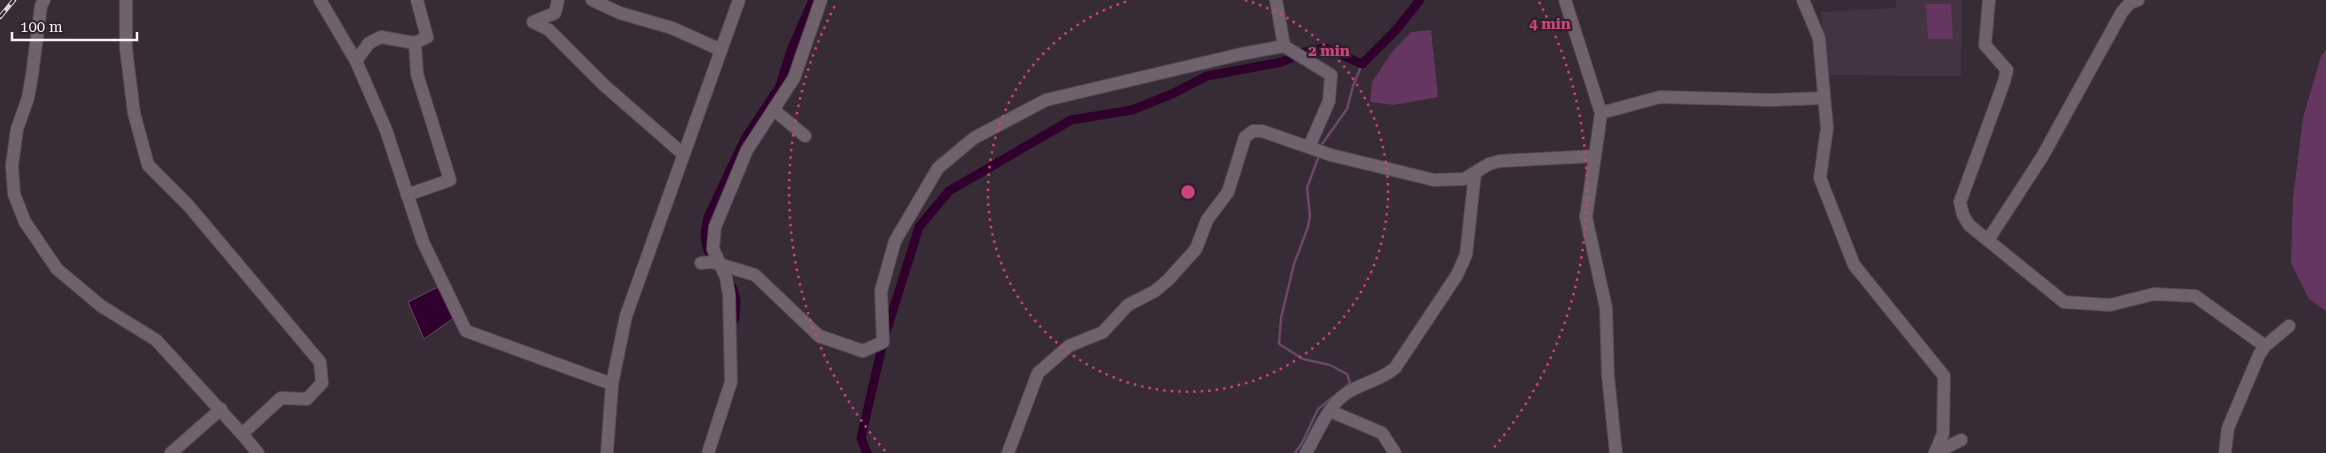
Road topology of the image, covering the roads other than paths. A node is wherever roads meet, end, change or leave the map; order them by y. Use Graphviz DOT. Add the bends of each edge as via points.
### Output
graph roads {
  1 [pos="44,0"];
  2 [pos="126,0"];
  3 [pos="320,0"];
  4 [pos="417,0"];
  5 [pos="558,0"];
  6 [pos="592,0"];
  7 [pos="739,0"];
  8 [pos="821,0"];
  9 [pos="1276,0"];
  10 [pos="1565,0"];
  11 [pos="1803,0"];
  12 [pos="1988,0"];
  13 [pos="2138,0"];
  14 [pos="416,43"];
  15 [pos="1284,46"];
  16 [pos="721,50"];
  17 [pos="356,61"];
  18 [pos="1824,98"];
  19 [pos="774,110"];
  20 [pos="1601,113"];
  21 [pos="805,136"];
  22 [pos="1309,147"];
  23 [pos="683,154"];
  24 [pos="1595,156"];
  25 [pos="1475,173"];
  26 [pos="407,195"];
  27 [pos="1988,240"];
  28 [pos="701,262"];
  29 [pos="720,264"];
  30 [pos="2289,326"];
  31 [pos="2265,346"];
  32 [pos="612,384"];
  33 [pos="221,409"];
  34 [pos="1330,411"];
  35 [pos="242,434"];
  36 [pos="1961,440"];
  37 [pos="171,453"];
  38 [pos="258,453"];
  39 [pos="607,453"];
  40 [pos="708,453"];
  41 [pos="1008,453"];
  42 [pos="1306,453"];
  43 [pos="1395,453"];
  44 [pos="1616,453"];
  45 [pos="1935,453"];
  46 [pos="2225,453"];
  1 -- 33 [label="street" via="28,98 16,129 12,165 14,194 25,222 58,269 101,306 156,340"];
  2 -- 35 [label="street" via="126,49 134,113 148,165 188,205 320,362 322,383 307,398 281,398"];
  3 -- 17 [label="street"];
  4 -- 14 [label="street" via="427,37"];
  5 -- 23 [label="street" via="555,14 533,22 549,30 605,86"];
  6 -- 16 [label="street" via="620,13 672,28"];
  7 -- 16 [label="street"];
  8 -- 19 [label="street" via="794,78"];
  9 -- 15 [label="street"];
  10 -- 20 [label="street"];
  11 -- 18 [label="street" via="1819,38"];
  12 -- 27 [label="street" via="1985,46 2006,70 1960,202 1969,225"];
  13 -- 27 [label="street" via="2122,12 2042,157"];
  14 -- 17 [label="street" via="381,37 369,43"];
  14 -- 26 [label="street" via="417,74 450,180"];
  15 -- 22 [label="street" via="1331,75 1329,101"];
  15 -- 29 [label="street" via="1046,100 974,138 938,168 895,241 881,291 883,342 863,351 819,336 755,275"];
  16 -- 23 [label="street"];
  17 -- 26 [label="street" via="386,130"];
  18 -- 20 [label="street" via="1660,97"];
  18 -- 45 [label="street" via="1827,128 1820,178 1854,265 1944,376 1943,434"];
  19 -- 21 [label="street"];
  19 -- 29 [label="street" via="747,150 720,211 713,249"];
  20 -- 24 [label="street"];
  22 -- 25 [label="street" via="1434,180 1455,181"];
  22 -- 41 [label="street" via="1262,131 1249,132 1228,192 1207,220 1196,249 1156,291 1128,306 1104,332 1069,346 1038,373"];
  23 -- 32 [label="street" via="626,316"];
  24 -- 25 [label="street" via="1500,161"];
  24 -- 44 [label="street" via="1586,217 1606,308 1608,376"];
  25 -- 34 [label="street" via="1466,255 1456,275 1395,368 1344,395"];
  26 -- 32 [label="street" via="422,242 466,331"];
  27 -- 31 [label="street" via="2064,302 2110,305 2154,294 2195,296"];
  28 -- 29 [label="street"];
  29 -- 40 [label="street" via="726,277 728,295 731,382"];
  30 -- 31 [label="street"];
  31 -- 46 [label="street" via="2228,428"];
  32 -- 39 [label="street"];
  33 -- 35 [label="street"];
  33 -- 37 [label="street"];
  34 -- 42 [label="street"];
  34 -- 43 [label="street" via="1382,432"];
  35 -- 38 [label="street"];
  36 -- 45 [label="street"];
}
